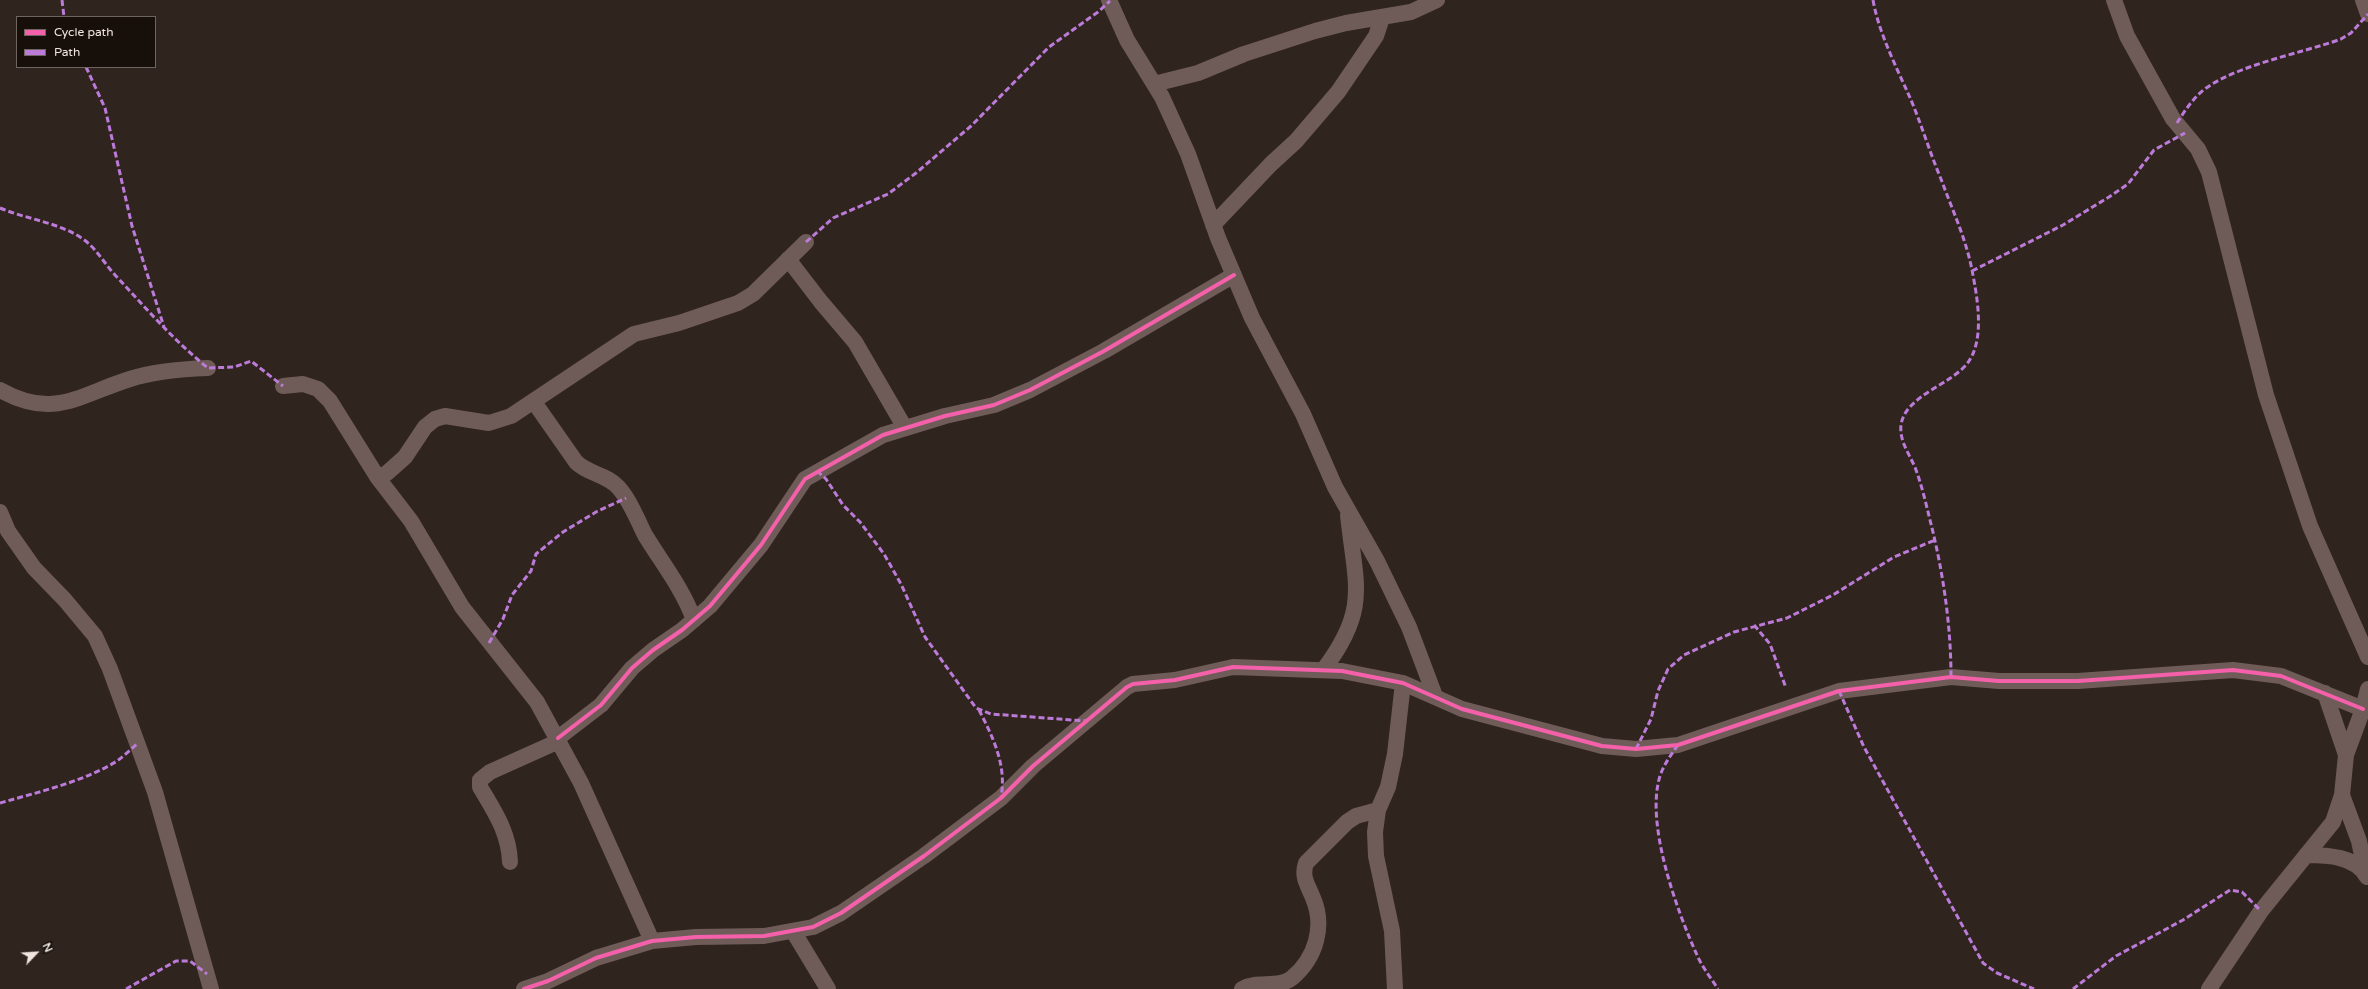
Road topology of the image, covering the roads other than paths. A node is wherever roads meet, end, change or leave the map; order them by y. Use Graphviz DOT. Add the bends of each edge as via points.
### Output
graph roads {
  1 [pos="1109,0"];
  2 [pos="1437,0"];
  3 [pos="2114,0"];
  4 [pos="2363,0"];
  5 [pos="2368,14"];
  6 [pos="1382,18"];
  7 [pos="1154,84"];
  8 [pos="1213,225"];
  9 [pos="806,242"];
  10 [pos="788,259"];
  11 [pos="1234,275"];
  12 [pos="208,368"];
  13 [pos="283,386"];
  14 [pos="0,390"];
  15 [pos="534,402"];
  16 [pos="905,428"];
  17 [pos="378,478"];
  18 [pos="1347,508"];
  19 [pos="0,512"];
  20 [pos="694,620"];
  21 [pos="2368,657"];
  22 [pos="1324,669"];
  23 [pos="1403,683"];
  24 [pos="2368,689"];
  25 [pos="2325,693"];
  26 [pos="1435,696"];
  27 [pos="2363,709"];
  28 [pos="558,740"];
  29 [pos="2346,755"];
  30 [pos="2342,795"];
  31 [pos="1378,810"];
  32 [pos="2306,855"];
  33 [pos="510,862"];
  34 [pos="2367,877"];
  35 [pos="793,931"];
  36 [pos="652,941"];
  37 [pos="211,989"];
  38 [pos="524,989"];
  39 [pos="828,989"];
  40 [pos="1242,989"];
  41 [pos="1395,989"];
  42 [pos="2209,989"];
  1 -- 7 [label="street" via="1127,40"];
  2 -- 6 [label="street" via="1411,12"];
  3 -- 21 [label="street" via="2127,36 2173,119 2198,149 2209,172 2266,395 2310,526"];
  4 -- 5 [label="street"];
  6 -- 7 [label="street" via="1315,31 1244,54 1198,73"];
  6 -- 8 [label="street" via="1376,36 1338,92 1296,141"];
  7 -- 8 [label="street" via="1188,154"];
  8 -- 11 [label="street"];
  9 -- 10 [label="street"];
  10 -- 15 [label="street" via="753,294 738,303 679,323 634,334"];
  10 -- 16 [label="street" via="855,342"];
  11 -- 16 [label="street" via="1104,351 1030,390 994,405"];
  11 -- 18 [label="street" via="1252,318 1303,414"];
  12 -- 14 [label="street" via="165,371 130,379 63,403 29,403"];
  13 -- 17 [label="street" via="302,384 318,390 338,414"];
  15 -- 17 [label="street" via="511,416 489,423 451,416 435,420 425,427 405,457 388,473"];
  15 -- 20 [label="street" via="576,462 618,487 684,595"];
  16 -- 20 [label="street" via="883,435 805,479 744,567 710,606"];
  17 -- 28 [label="street" via="411,522 462,608 537,702"];
  18 -- 22 [label="street" via="1356,574 1356,595 1349,631"];
  18 -- 26 [label="street" via="1409,627"];
  19 -- 37 [label="street" via="8,531 34,568 95,636 110,669 155,792"];
  20 -- 28 [label="street" via="632,668 601,705"];
  22 -- 23 [label="street"];
  22 -- 35 [label="street" via="1233,668 1175,680 1127,686 1033,766 1001,798 924,856 841,913 813,927"];
  23 -- 26 [label="street"];
  23 -- 31 [label="street" via="1395,754 1388,787"];
  24 -- 27 [label="street"];
  25 -- 26 [label="street" via="2281,676 2233,670 2078,681 1999,681 1951,677 1839,691 1678,745 1636,749 1602,746 1462,709"];
  25 -- 27 [label="street"];
  25 -- 29 [label="street"];
  27 -- 29 [label="street"];
  28 -- 33 [label="street" via="490,772 480,780 480,787 502,824"];
  28 -- 36 [label="street"];
  29 -- 30 [label="street"];
  30 -- 32 [label="street" via="2332,822"];
  30 -- 34 [label="street" via="2359,841"];
  31 -- 40 [label="street" via="1356,816 1347,822 1306,863 1303,870 1304,878 1318,911 1319,927 1314,948 1304,962 1291,978 1280,983 1257,984"];
  31 -- 41 [label="street" via="1375,832 1376,856 1389,909"];
  32 -- 34 [label="street" via="2331,855 2350,861"];
  32 -- 42 [label="street" via="2261,911"];
  35 -- 36 [label="street" via="764,936 696,937"];
  35 -- 39 [label="street"];
  36 -- 38 [label="street" via="596,958 548,981"];
}
